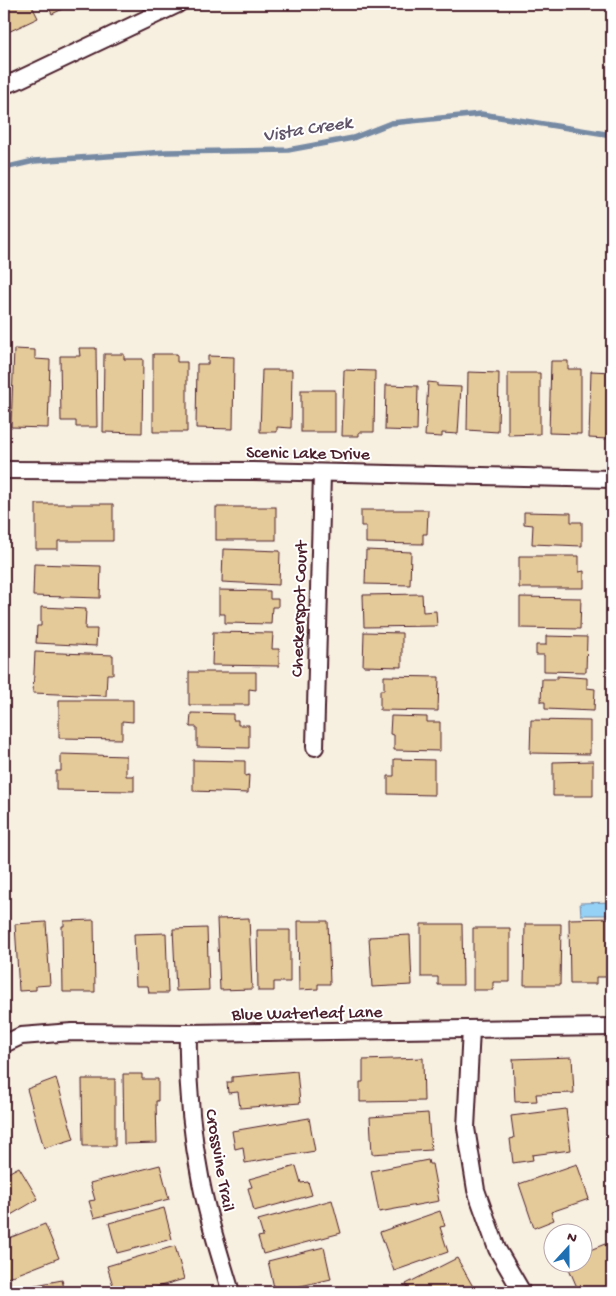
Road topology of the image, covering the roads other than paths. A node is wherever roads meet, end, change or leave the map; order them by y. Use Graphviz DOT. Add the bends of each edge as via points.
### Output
graph roads {
  1 [pos="178,4"];
  2 [pos="4,85"];
  3 [pos="4,470"];
  4 [pos="322,473"];
  5 [pos="612,479"];
  6 [pos="315,747"];
  7 [pos="612,1027"];
  8 [pos="471,1029"];
  9 [pos="188,1033"];
  10 [pos="4,1044"];
  11 [pos="231,1292"];
  12 [pos="522,1292"];
  1 -- 2 [label="street"];
  3 -- 4 [label="street, Scenic Lake Drive"];
  4 -- 5 [label="street, Scenic Lake Drive"];
  4 -- 6 [label="street, Checkerspot Court"];
  7 -- 8 [label="street, Blue Waterleaf Lane"];
  8 -- 9 [label="street, Blue Waterleaf Lane"];
  8 -- 12 [label="street" via="466,1128 476,1190 497,1249"];
  9 -- 10 [label="street, Blue Waterleaf Lane" via="72,1032 21,1036"];
  9 -- 11 [label="street, Crossvine Trail" via="192,1131 201,1183"];
}
